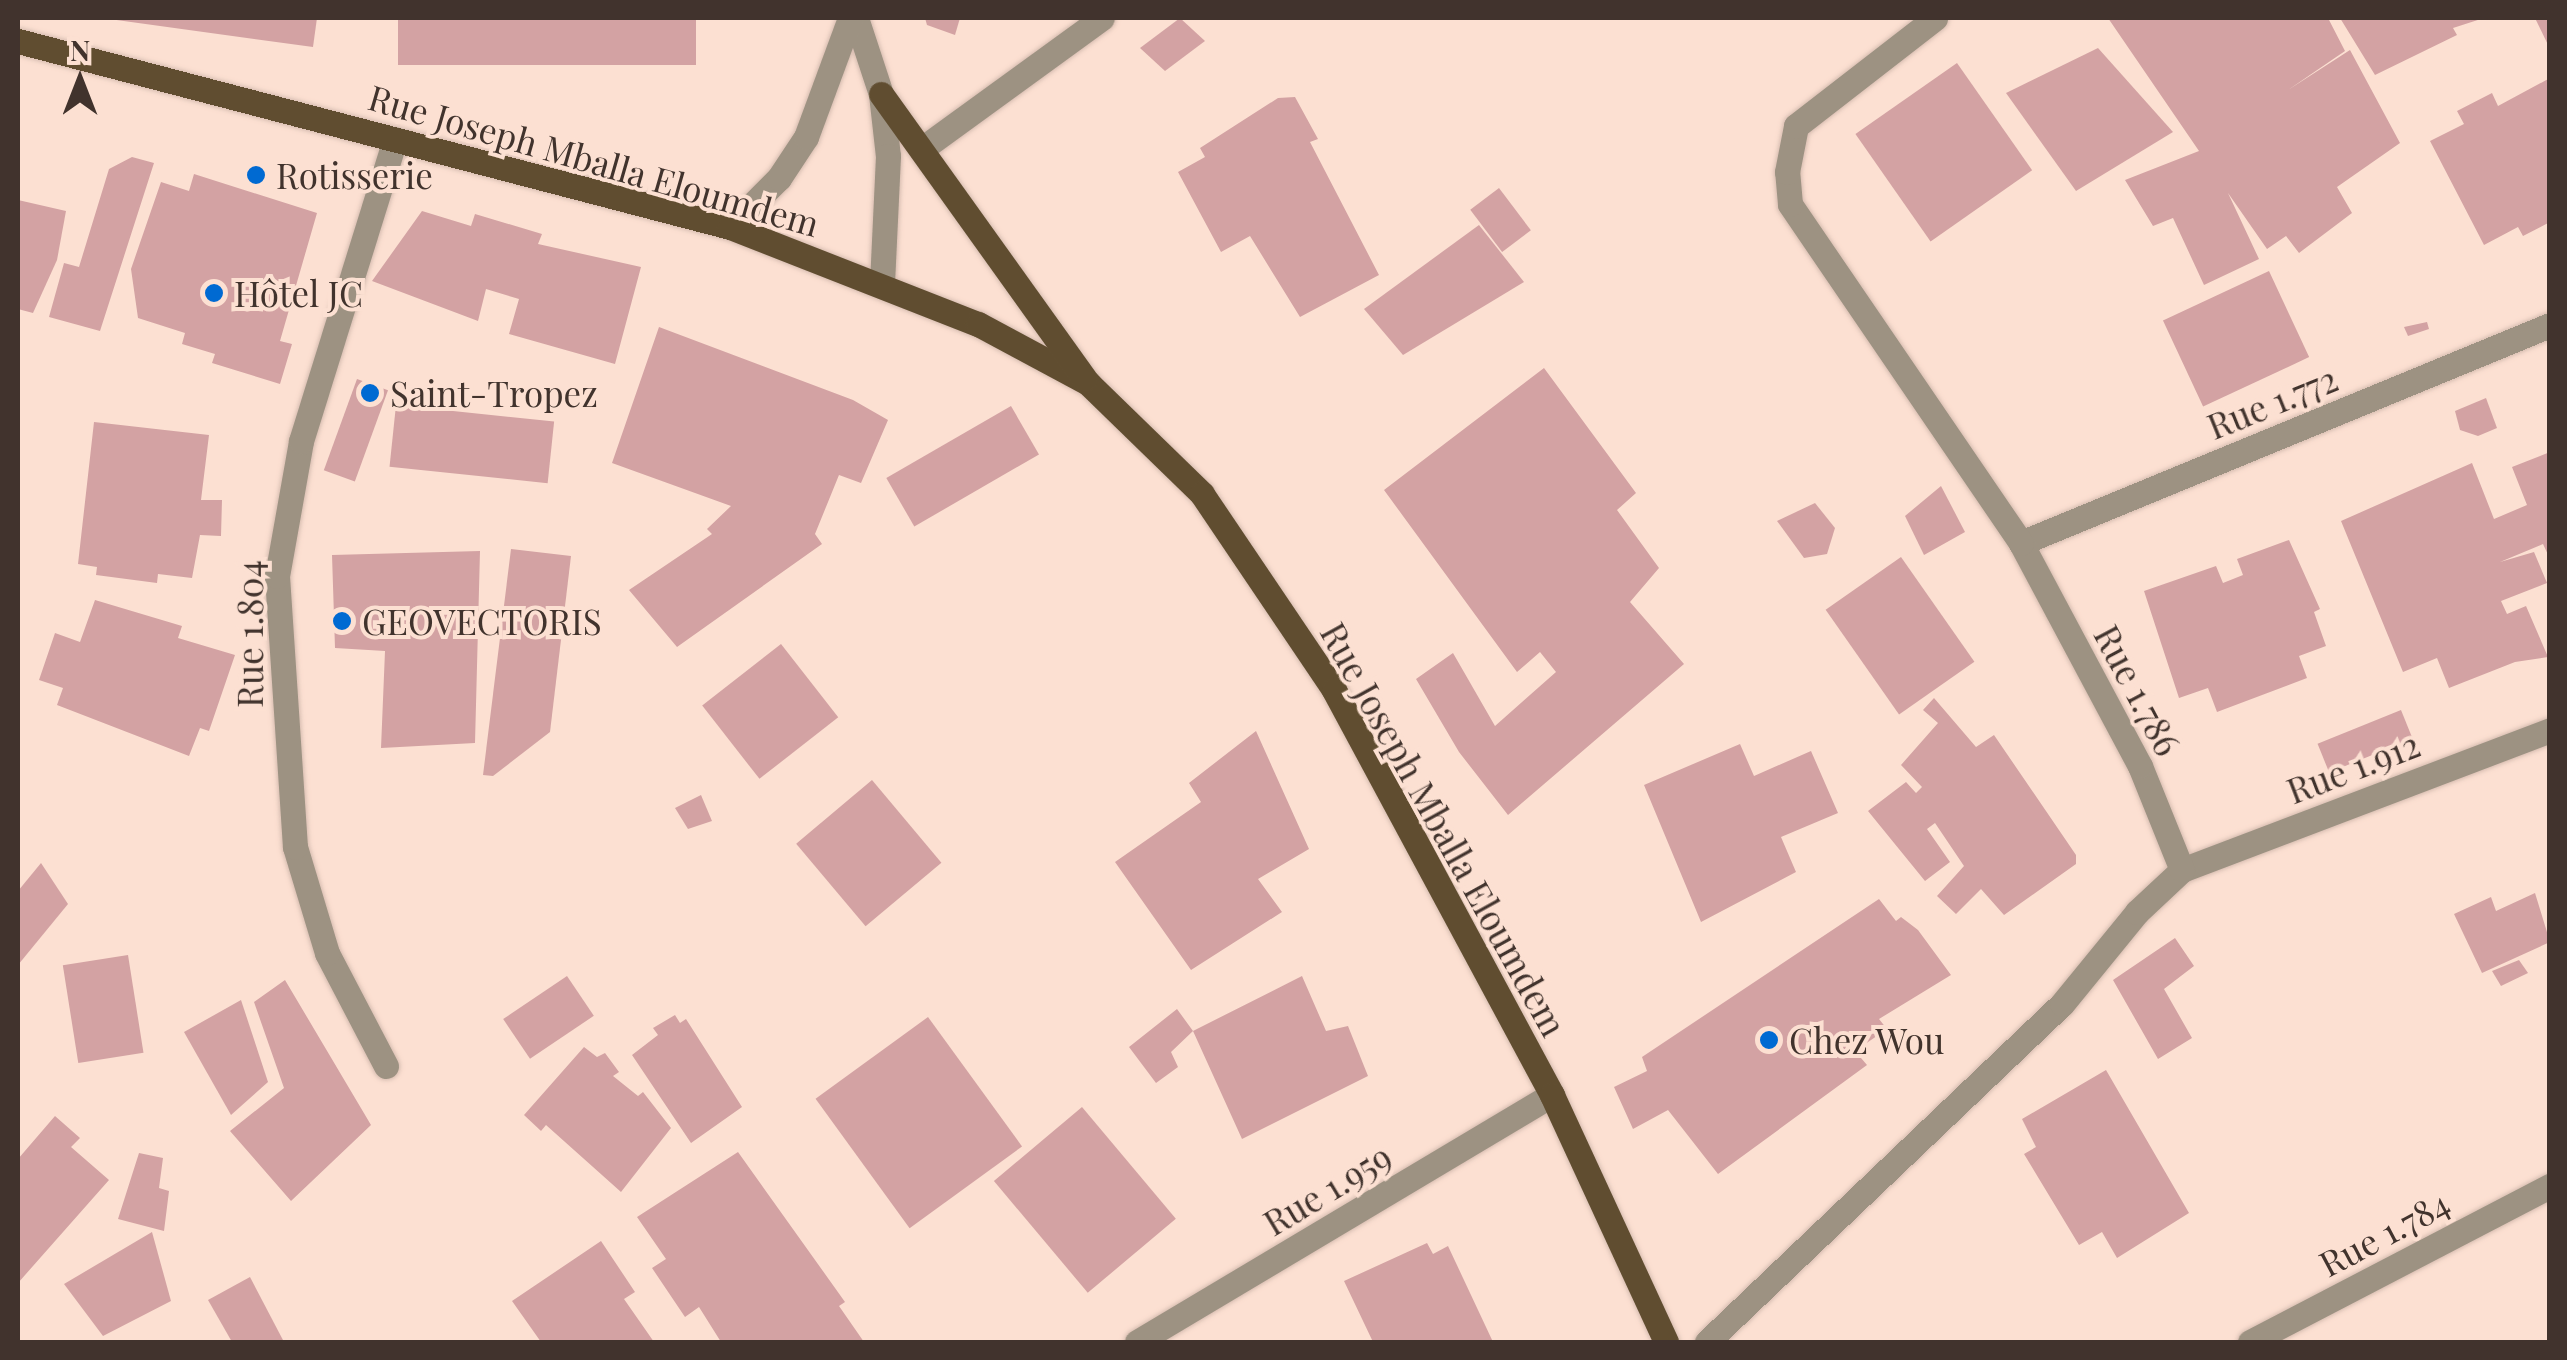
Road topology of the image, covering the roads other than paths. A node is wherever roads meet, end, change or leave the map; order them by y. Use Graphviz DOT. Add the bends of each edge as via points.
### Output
graph roads {
  1 [pos="853,18"];
  2 [pos="1102,18"];
  3 [pos="1935,18"];
  4 [pos="18,41"];
  5 [pos="880,94"];
  6 [pos="395,139"];
  7 [pos="924,148"];
  8 [pos="730,227"];
  9 [pos="882,282"];
  10 [pos="2550,325"];
  11 [pos="1088,383"];
  12 [pos="2021,544"];
  13 [pos="2550,730"];
  14 [pos="2182,870"];
  15 [pos="386,1066"];
  16 [pos="1552,1095"];
  17 [pos="2550,1186"];
  18 [pos="1137,1342"];
  19 [pos="1666,1342"];
  20 [pos="1707,1342"];
  21 [pos="2250,1342"];
  1 -- 5 [label="street"];
  1 -- 8 [label="street" via="806,137 779,178"];
  2 -- 7 [label="street"];
  3 -- 12 [label="street, Rue 1.786" via="1796,126 1786,172 1790,204"];
  4 -- 6 [label="main road, Rue Joseph Mballa Eloumdem"];
  5 -- 7 [label="main road"];
  5 -- 9 [label="street" via="890,212"];
  6 -- 8 [label="main road, Rue Joseph Mballa Eloumdem"];
  6 -- 15 [label="street, Rue 1.804" via="301,441 278,576 295,847 328,953"];
  7 -- 11 [label="main road"];
  8 -- 9 [label="main road, Rue Joseph Mballa Eloumdem"];
  9 -- 11 [label="main road, Rue Joseph Mballa Eloumdem"];
  10 -- 12 [label="street, Rue 1.772"];
  11 -- 16 [label="main road, Rue Joseph Mballa Eloumdem" via="1202,494 1334,690"];
  12 -- 14 [label="street, Rue 1.786" via="2140,766"];
  13 -- 14 [label="street, Rue 1.912"];
  14 -- 20 [label="street" via="2137,912 2062,1004"];
  16 -- 18 [label="street, Rue 1.959"];
  16 -- 19 [label="main road, Rue Joseph Mballa Eloumdem"];
  17 -- 21 [label="street, Rue 1.784"];
}
